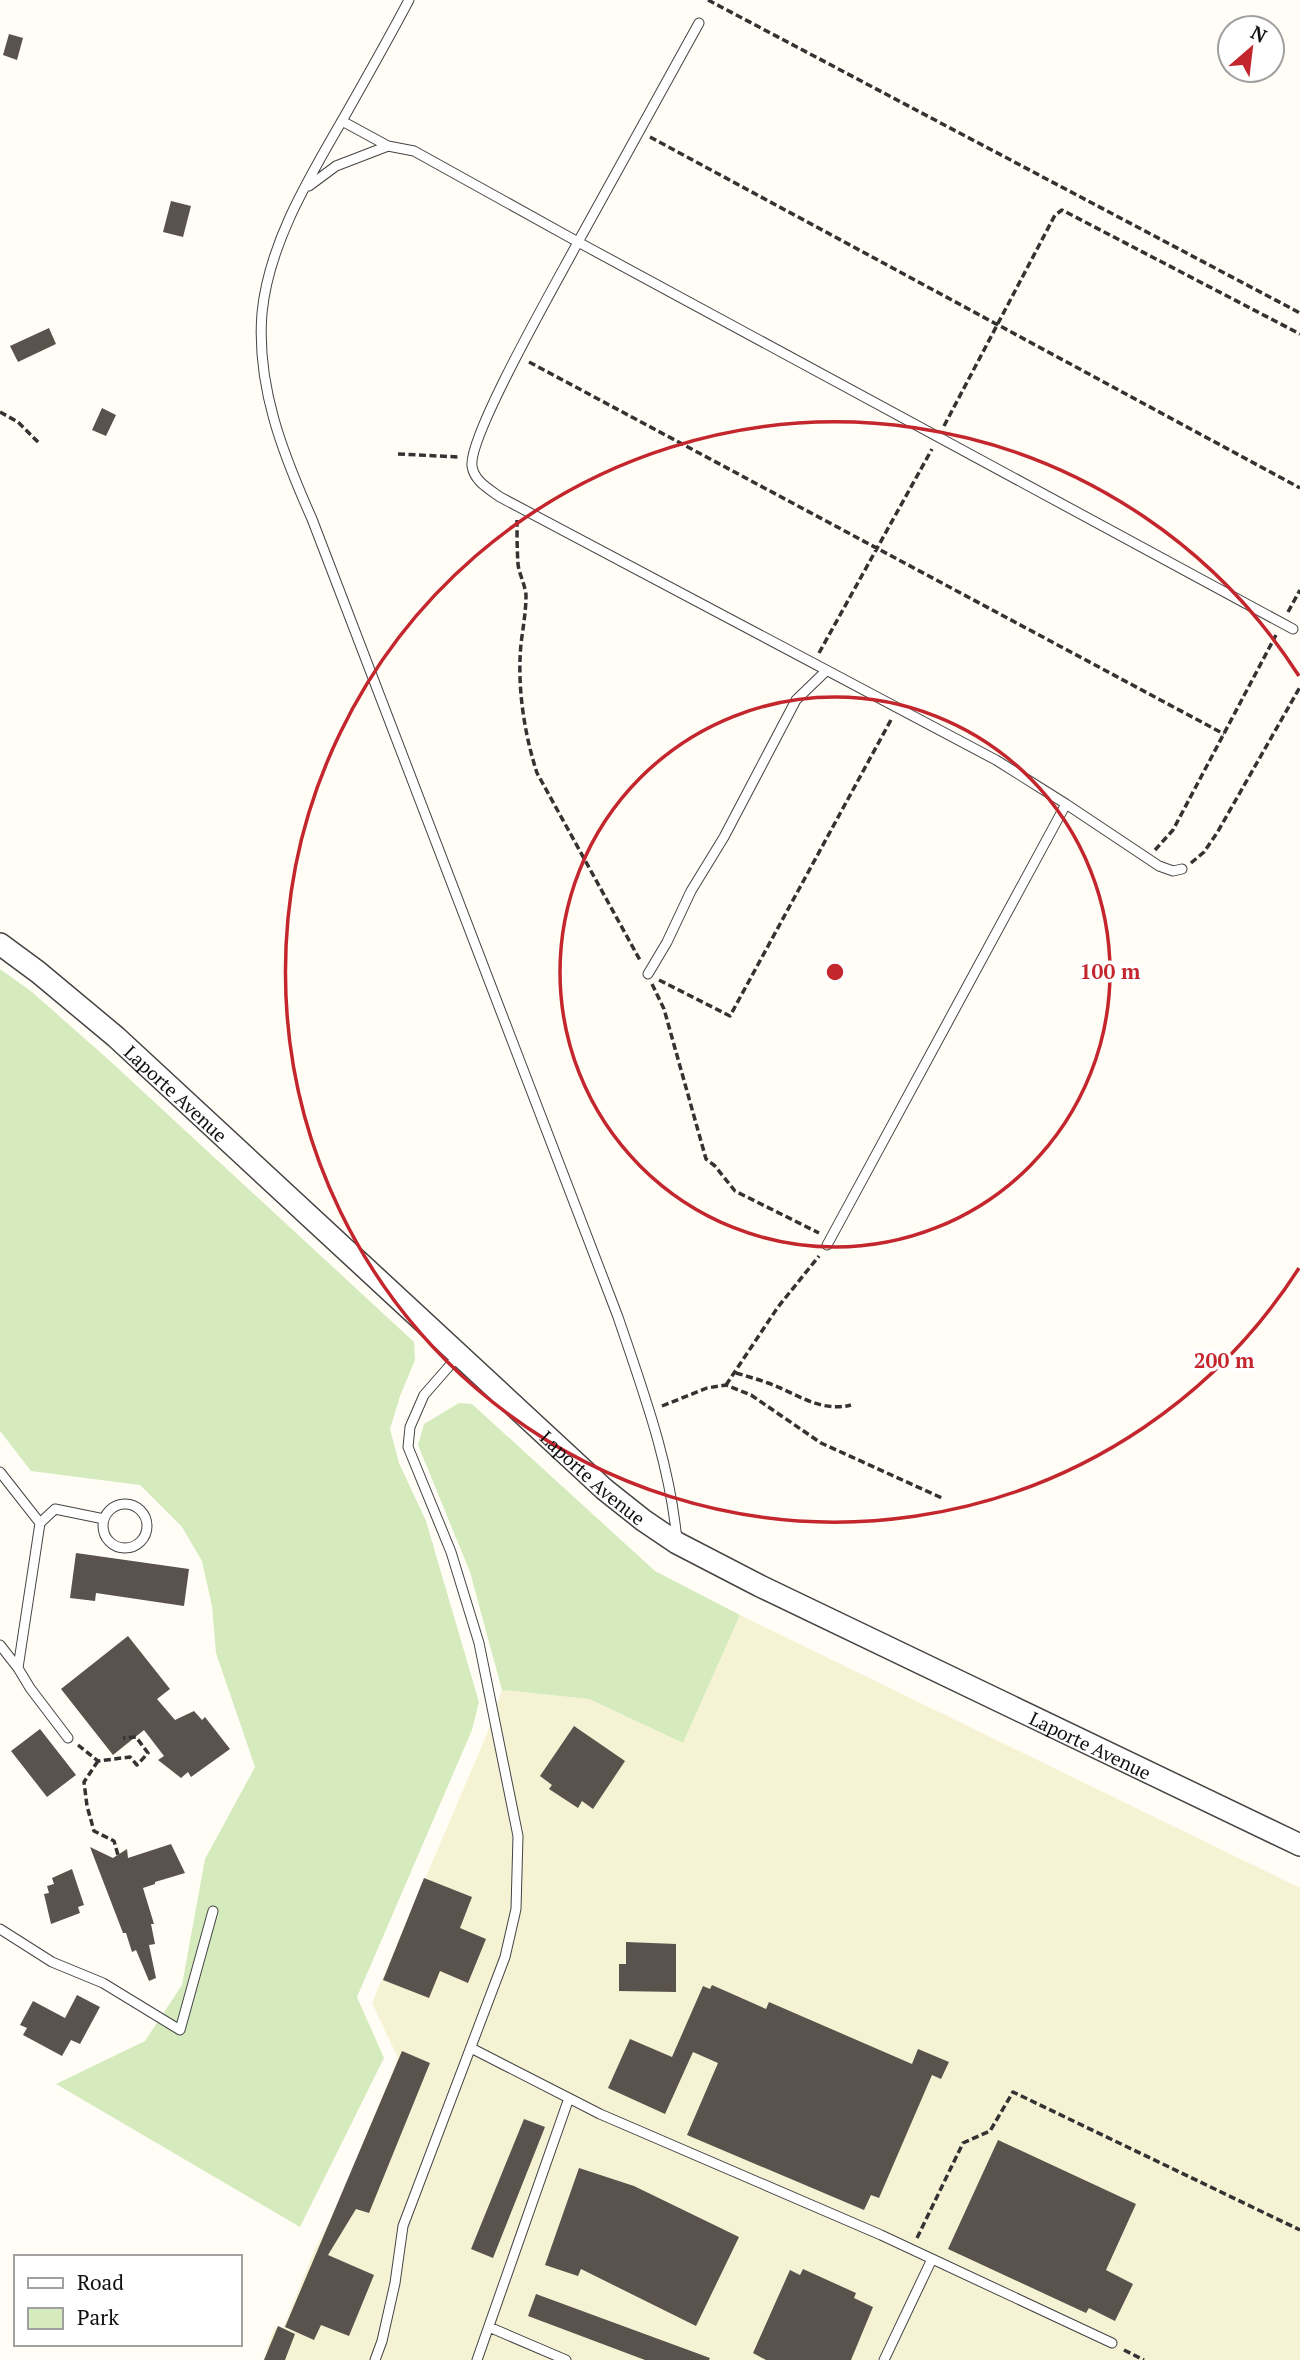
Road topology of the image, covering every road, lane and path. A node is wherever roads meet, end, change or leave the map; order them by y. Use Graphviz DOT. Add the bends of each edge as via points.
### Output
graph roads {
  1 [pos="410,0"];
  2 [pos="708,0"];
  3 [pos="699,23"];
  4 [pos="342,121"];
  5 [pos="639,131"];
  6 [pos="388,146"];
  7 [pos="305,190"];
  8 [pos="578,242"];
  9 [pos="1300,313"];
  10 [pos="997,325"];
  11 [pos="1300,334"];
  12 [pos="518,356"];
  13 [pos="0,412"];
  14 [pos="938,437"];
  15 [pos="40,444"];
  16 [pos="398,454"];
  17 [pos="472,458"];
  18 [pos="1300,488"];
  19 [pos="516,505"];
  20 [pos="879,548"];
  21 [pos="1300,590"];
  22 [pos="1282,623"];
  23 [pos="1293,629"];
  24 [pos="812,663"];
  25 [pos="826,671"];
  26 [pos="1300,687"];
  27 [pos="897,708"];
  28 [pos="1224,734"];
  29 [pos="1066,804"];
  30 [pos="1147,858"];
  31 [pos="1182,869"];
  32 [pos="0,944"];
  33 [pos="648,975"];
  34 [pos="829,1242"];
  35 [pos="459,1355"];
  36 [pos="736,1373"];
  37 [pos="726,1385"];
  38 [pos="850,1405"];
  39 [pos="650,1411"];
  40 [pos="0,1472"];
  41 [pos="942,1498"];
  42 [pos="104,1519"];
  43 [pos="40,1523"];
  44 [pos="677,1543"];
  45 [pos="0,1645"];
  46 [pos="18,1668"];
  47 [pos="68,1738"];
  48 [pos="123,1738"];
  49 [pos="98,1761"];
  50 [pos="1300,1845"];
  51 [pos="118,1855"];
  52 [pos="213,1911"];
  53 [pos="0,1929"];
  54 [pos="471,2048"];
  55 [pos="569,2098"];
  56 [pos="1300,2230"];
  57 [pos="912,2249"];
  58 [pos="932,2259"];
  59 [pos="489,2327"];
  60 [pos="1112,2343"];
  61 [pos="375,2360"];
  62 [pos="477,2360"];
  63 [pos="566,2360"];
  64 [pos="884,2360"];
  65 [pos="1143,2360"];
  1 -- 4 [label="lane"];
  2 -- 9 [label="path"];
  3 -- 5 [label="lane"];
  4 -- 6 [label="lane"];
  4 -- 7 [label="lane"];
  5 -- 8 [label="lane"];
  5 -- 10 [label="path"];
  6 -- 7 [label="lane" via="336,166"];
  6 -- 8 [label="lane" via="414,151"];
  7 -- 39 [label="lane" via="275,257 262,313 271,411"];
  8 -- 12 [label="lane"];
  8 -- 14 [label="lane"];
  10 -- 11 [label="path" via="1055,215 1062,210"];
  10 -- 14 [label="path"];
  10 -- 18 [label="path"];
  12 -- 17 [label="lane"];
  12 -- 20 [label="path"];
  13 -- 15 [label="path"];
  14 -- 20 [label="path"];
  14 -- 22 [label="lane"];
  16 -- 17 [label="path"];
  17 -- 19 [label="lane" via="472,468 484,486"];
  19 -- 24 [label="lane"];
  19 -- 33 [label="path" via="518,567 526,595 521,677 528,745 537,773"];
  20 -- 24 [label="path"];
  20 -- 28 [label="path"];
  21 -- 22 [label="path"];
  22 -- 23 [label="lane"];
  22 -- 28 [label="path"];
  24 -- 25 [label="lane"];
  25 -- 27 [label="lane"];
  25 -- 33 [label="lane" via="796,700"];
  26 -- 31 [label="path" via="1217,834 1204,852"];
  27 -- 29 [label="lane" via="996,760"];
  27 -- 33 [label="path" via="730,1016"];
  28 -- 30 [label="path" via="1173,830"];
  29 -- 30 [label="lane"];
  29 -- 34 [label="lane"];
  30 -- 31 [label="lane" via="1173,871"];
  32 -- 35 [label="street, Laporte Avenue" via="116,1037"];
  33 -- 34 [label="path" via="664,1009 706,1159 735,1191"];
  34 -- 36 [label="path" via="785,1297"];
  35 -- 44 [label="street, Laporte Avenue" via="604,1489"];
  35 -- 54 [label="lane" via="424,1395 410,1427 408,1447 451,1552 479,1643 518,1836 516,1909 505,1958"];
  36 -- 37 [label="path"];
  36 -- 38 [label="path" via="817,1405"];
  37 -- 39 [label="path"];
  37 -- 41 [label="path" via="751,1395 821,1443"];
  39 -- 44 [label="lane" via="670,1489"];
  40 -- 43 [label="lane"];
  42 -- 42 [label="lane" via="104,1534 120,1548 134,1546 144,1536 144,1516 133,1506 119,1505"];
  42 -- 43 [label="lane" via="55,1509"];
  43 -- 46 [label="lane"];
  44 -- 50 [label="street, Laporte Avenue"];
  45 -- 46 [label="lane"];
  46 -- 47 [label="lane"];
  47 -- 49 [label="path"];
  48 -- 49 [label="path" via="136,1737 145,1747 148,1753 137,1765 130,1757"];
  49 -- 51 [label="path" via="84,1782 87,1806 94,1831 114,1841"];
  52 -- 53 [label="lane" via="180,2029 103,1983 52,1962"];
  54 -- 55 [label="lane"];
  54 -- 61 [label="lane" via="403,2226 395,2283"];
  55 -- 57 [label="lane"];
  55 -- 59 [label="lane"];
  56 -- 57 [label="path" via="1013,2092 990,2131 963,2143"];
  57 -- 58 [label="lane"];
  58 -- 60 [label="lane"];
  58 -- 64 [label="lane"];
  59 -- 62 [label="lane"];
  59 -- 63 [label="lane"];
  60 -- 65 [label="path"];
}
